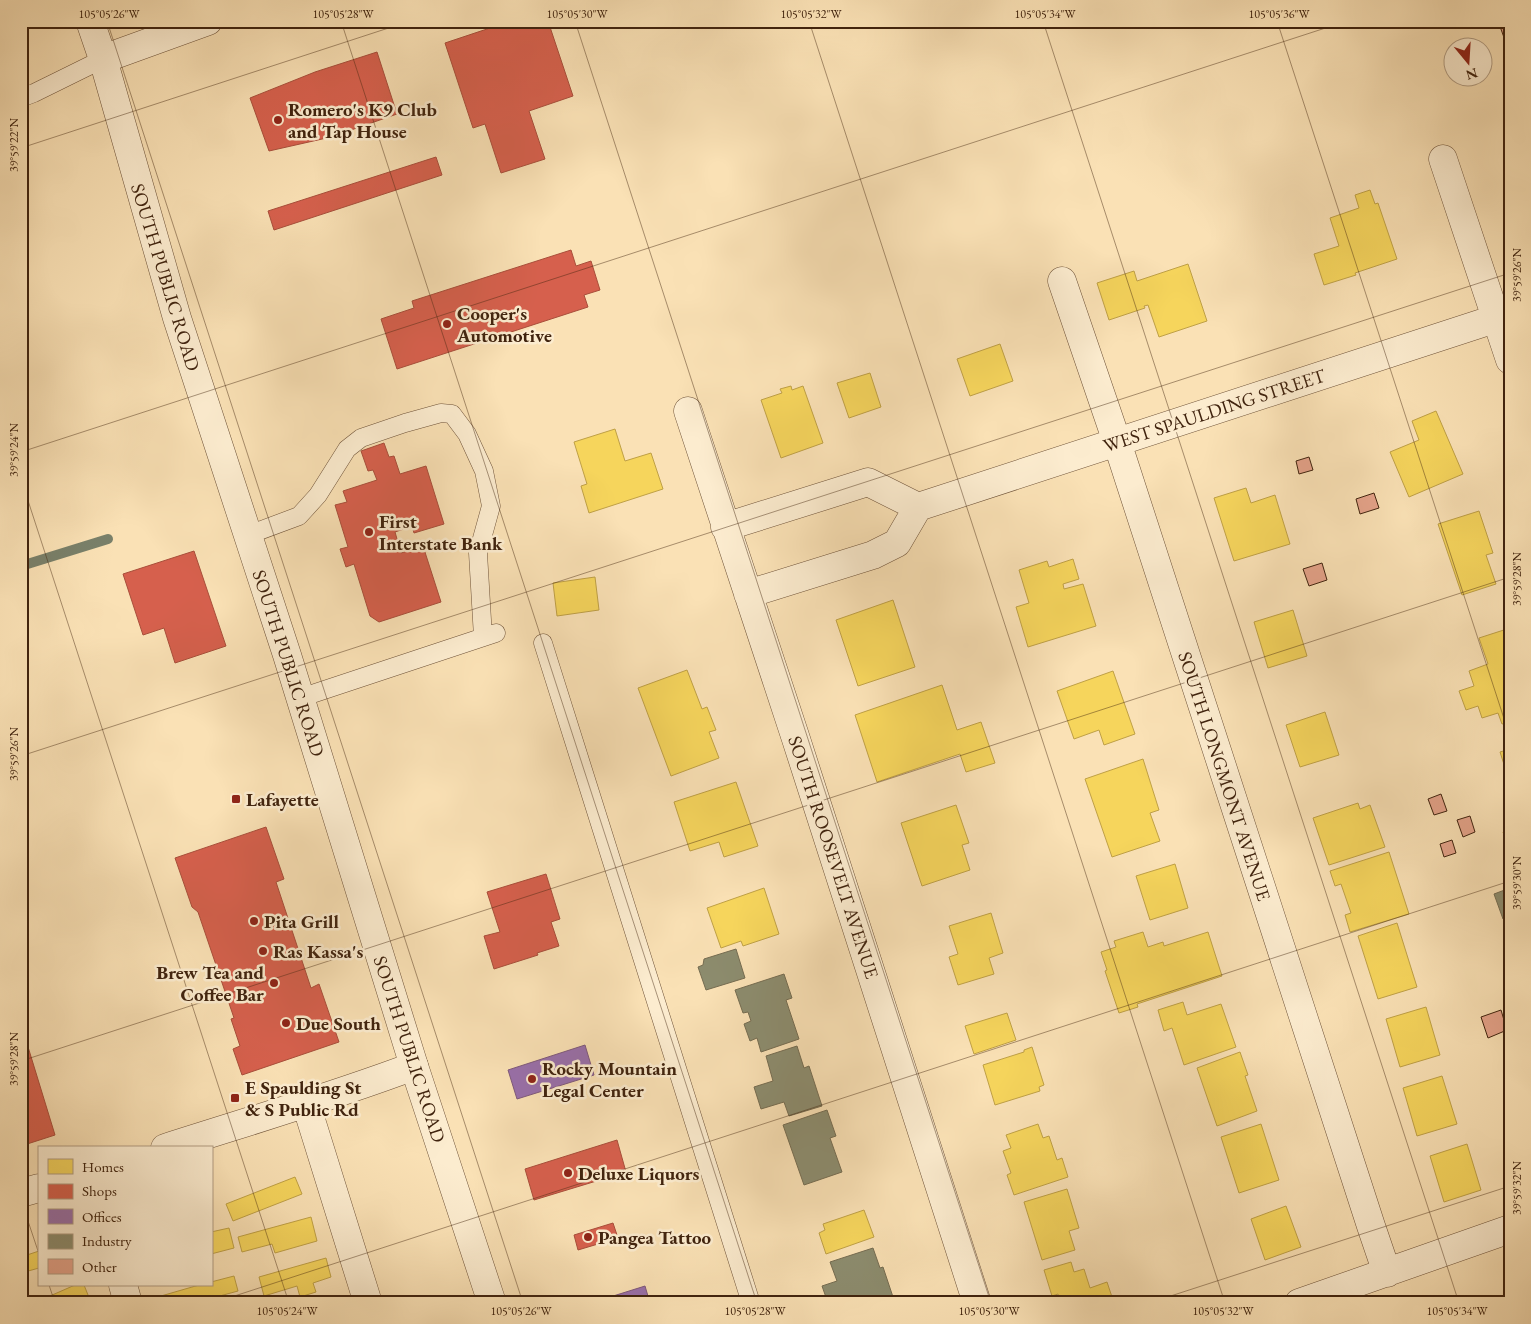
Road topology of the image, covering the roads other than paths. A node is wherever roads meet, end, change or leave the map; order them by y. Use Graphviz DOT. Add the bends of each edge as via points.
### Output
graph roads {
  1 [pos="90,21"];
  2 [pos="208,21"];
  3 [pos="103,59"];
  4 [pos="21,98"];
  5 [pos="1443,159"];
  6 [pos="1062,281"];
  7 [pos="1503,316"];
  8 [pos="1510,360"];
  9 [pos="688,411"];
  10 [pos="1117,442"];
  11 [pos="918,507"];
  12 [pos="725,527"];
  13 [pos="248,535"];
  14 [pos="748,594"];
  15 [pos="543,643"];
  16 [pos="300,698"];
  17 [pos="414,1066"];
  18 [pos="306,1104"];
  19 [pos="171,1146"];
  20 [pos="38,1188"];
  21 [pos="21,1193"];
  22 [pos="1510,1228"];
  23 [pos="1387,1273"];
  24 [pos="123,1286"];
  25 [pos="128,1303"];
  26 [pos="368,1303"];
  27 [pos="492,1303"];
  28 [pos="751,1303"];
  29 [pos="977,1303"];
  30 [pos="1299,1303"];
  1 -- 3 [label="street, SOUTH PUBLIC ROAD"];
  2 -- 3 [label="street"];
  3 -- 4 [label="lane"];
  3 -- 13 [label="street, SOUTH PUBLIC ROAD" via="177,318"];
  5 -- 7 [label="street"];
  6 -- 10 [label="street, SOUTH LONGMONT AVENUE"];
  7 -- 8 [label="street"];
  7 -- 10 [label="street, WEST SPAULDING STREET"];
  9 -- 12 [label="street, SOUTH ROOSEVELT AVENUE"];
  10 -- 11 [label="street, WEST SPAULDING STREET"];
  10 -- 23 [label="street, SOUTH LONGMONT AVENUE"];
  11 -- 12 [label="street" via="868,482"];
  11 -- 14 [label="street" via="897,543 873,555"];
  12 -- 14 [label="street, SOUTH ROOSEVELT AVENUE"];
  13 -- 16 [label="street, SOUTH PUBLIC ROAD"];
  13 -- 16 [label="lane" via="299,516 318,495 346,449 361,438 441,412 452,414 467,434 484,471 492,506 478,553 490,635"];
  14 -- 29 [label="street, SOUTH ROOSEVELT AVENUE"];
  15 -- 28 [label="lane"];
  16 -- 17 [label="street, SOUTH PUBLIC ROAD"];
  17 -- 18 [label="street"];
  17 -- 27 [label="street, SOUTH PUBLIC ROAD"];
  18 -- 19 [label="street"];
  18 -- 26 [label="street"];
  20 -- 21 [label="street"];
  22 -- 23 [label="street"];
  23 -- 30 [label="street"];
  24 -- 25 [label="street"];
}
